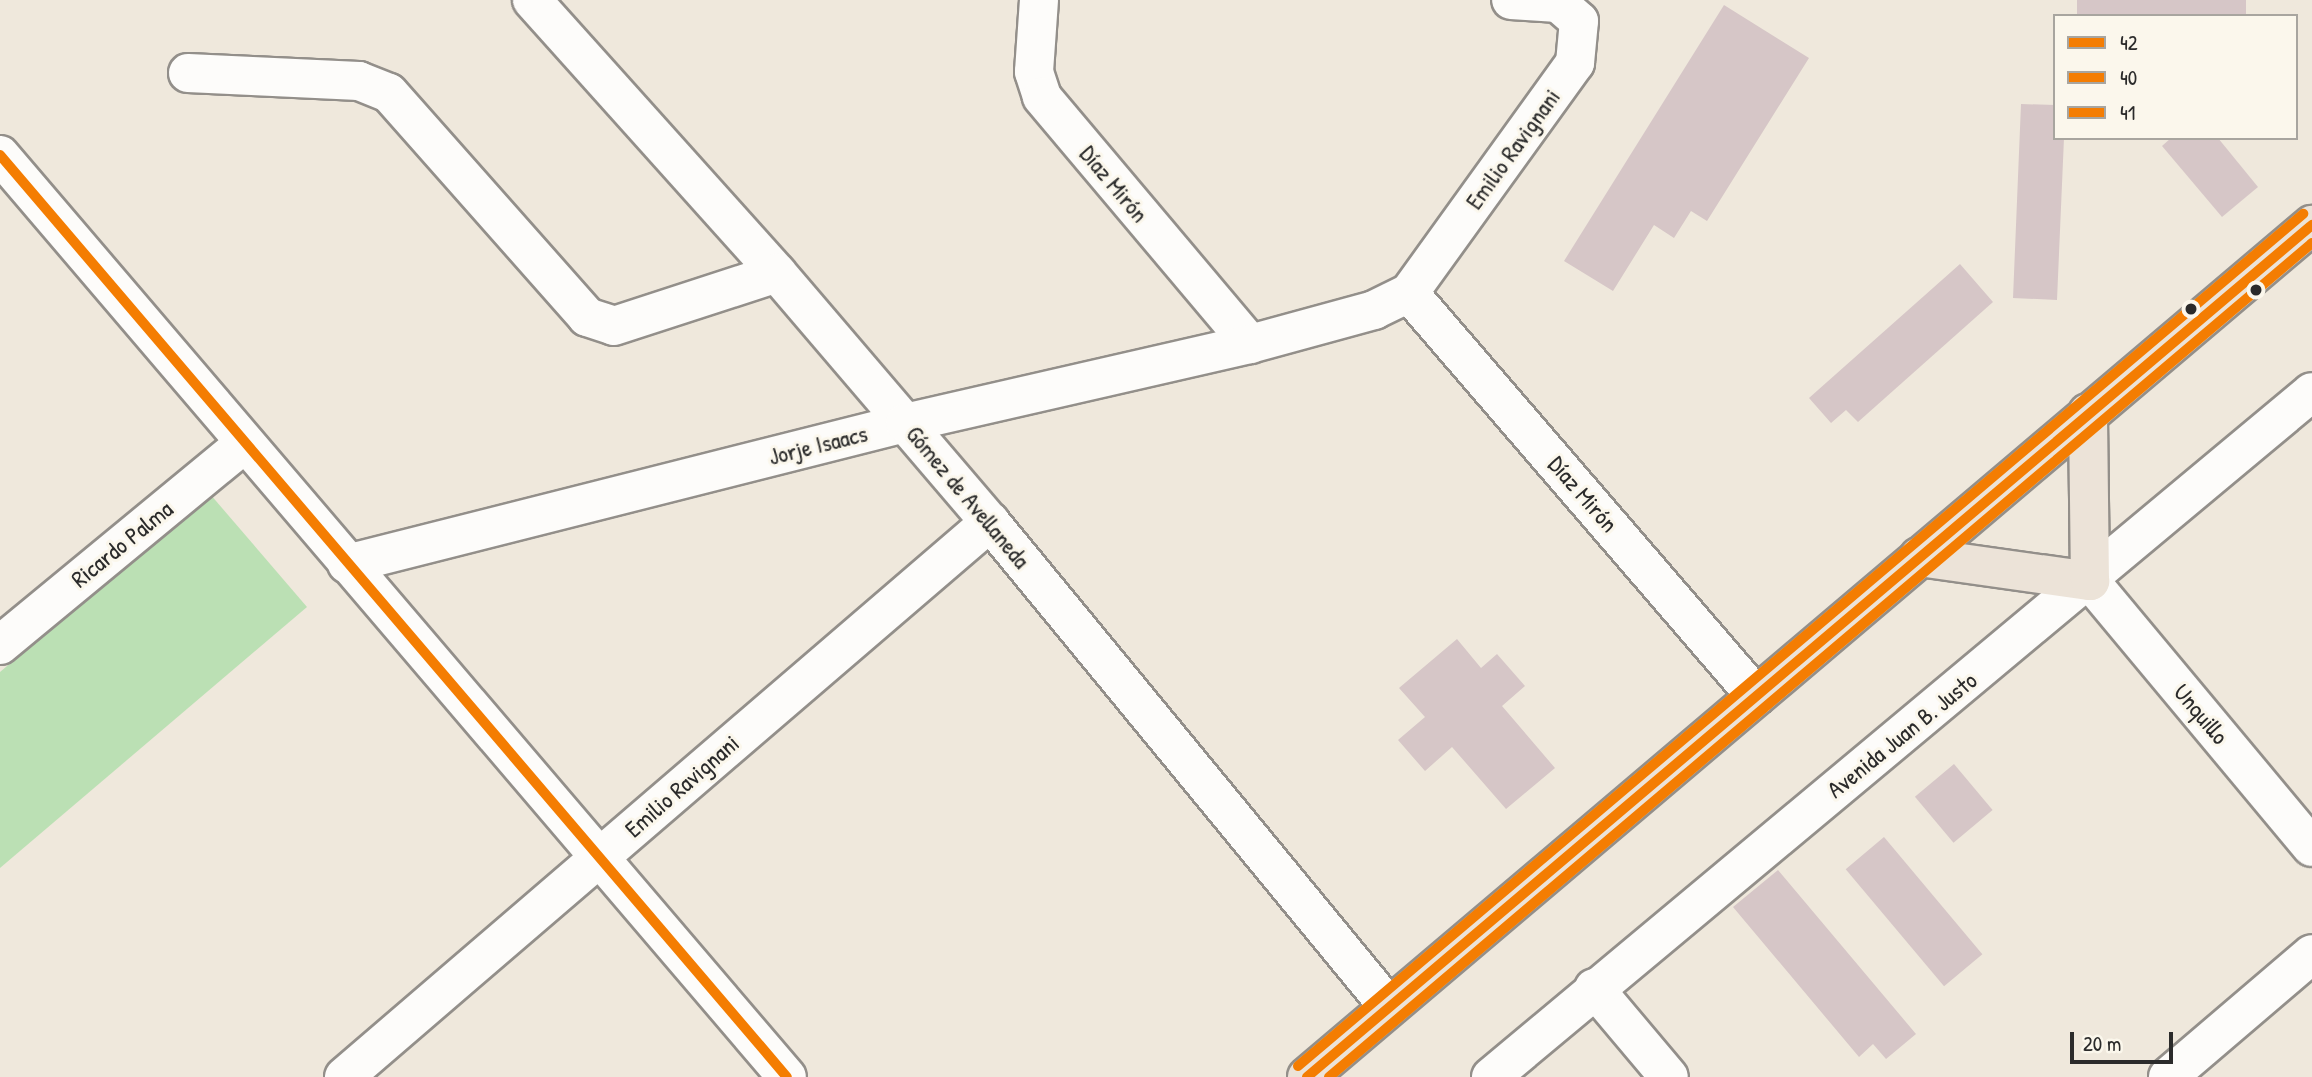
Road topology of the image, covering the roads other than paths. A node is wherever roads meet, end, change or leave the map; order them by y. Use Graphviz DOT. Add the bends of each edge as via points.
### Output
graph roads {
  1 [pos="532,0"];
  2 [pos="1039,0"];
  3 [pos="1511,0"];
  4 [pos="188,73"];
  5 [pos="0,155"];
  6 [pos="2312,225"];
  7 [pos="777,273"];
  8 [pos="1409,293"];
  9 [pos="1251,344"];
  10 [pos="2312,392"];
  11 [pos="2088,413"];
  12 [pos="905,423"];
  13 [pos="244,444"];
  14 [pos="990,522"];
  15 [pos="1919,556"];
  16 [pos="347,564"];
  17 [pos="2090,581"];
  18 [pos="0,645"];
  19 [pos="1756,696"];
  20 [pos="2312,847"];
  21 [pos="601,855"];
  22 [pos="2312,954"];
  23 [pos="1594,988"];
  24 [pos="1389,1007"];
  25 [pos="344,1077"];
  26 [pos="787,1077"];
  27 [pos="1307,1077"];
  28 [pos="1491,1077"];
  29 [pos="1669,1077"];
  30 [pos="2168,1077"];
  1 -- 7 [label="street, Gómez de Avellaneda"];
  2 -- 9 [label="street, Díaz Mirón" via="1034,72 1042,97"];
  3 -- 8 [label="street, Emilio Ravignani" via="1558,3 1579,21 1575,63"];
  4 -- 7 [label="street" via="359,81 389,93 587,317 614,326"];
  5 -- 13 [label="street"];
  6 -- 11 [label="main road"];
  7 -- 12 [label="street, Gómez de Avellaneda"];
  8 -- 9 [label="street, Jorje Isaacs" via="1374,310"];
  8 -- 19 [label="street, Díaz Mirón"];
  9 -- 12 [label="street, Jorje Isaacs"];
  10 -- 17 [label="street, Avenida Juan B. Justo"];
  11 -- 15 [label="main road"];
  11 -- 17 [label="main road"];
  12 -- 14 [label="street, Gómez de Avellaneda"];
  12 -- 16 [label="street, Jorje Isaacs"];
  13 -- 16 [label="street"];
  13 -- 18 [label="street, Ricardo Palma"];
  14 -- 21 [label="street, Emilio Ravignani"];
  14 -- 24 [label="street, Gómez de Avellaneda"];
  15 -- 17 [label="main road"];
  15 -- 19 [label="main road"];
  16 -- 21 [label="street"];
  17 -- 20 [label="street, Unquillo"];
  17 -- 23 [label="street, Avenida Juan B. Justo"];
  19 -- 24 [label="main road"];
  21 -- 25 [label="street, Emilio Ravignani"];
  21 -- 26 [label="street"];
  22 -- 30 [label="street"];
  23 -- 28 [label="street, Avenida Juan B. Justo"];
  23 -- 29 [label="street"];
  24 -- 27 [label="main road"];
}
